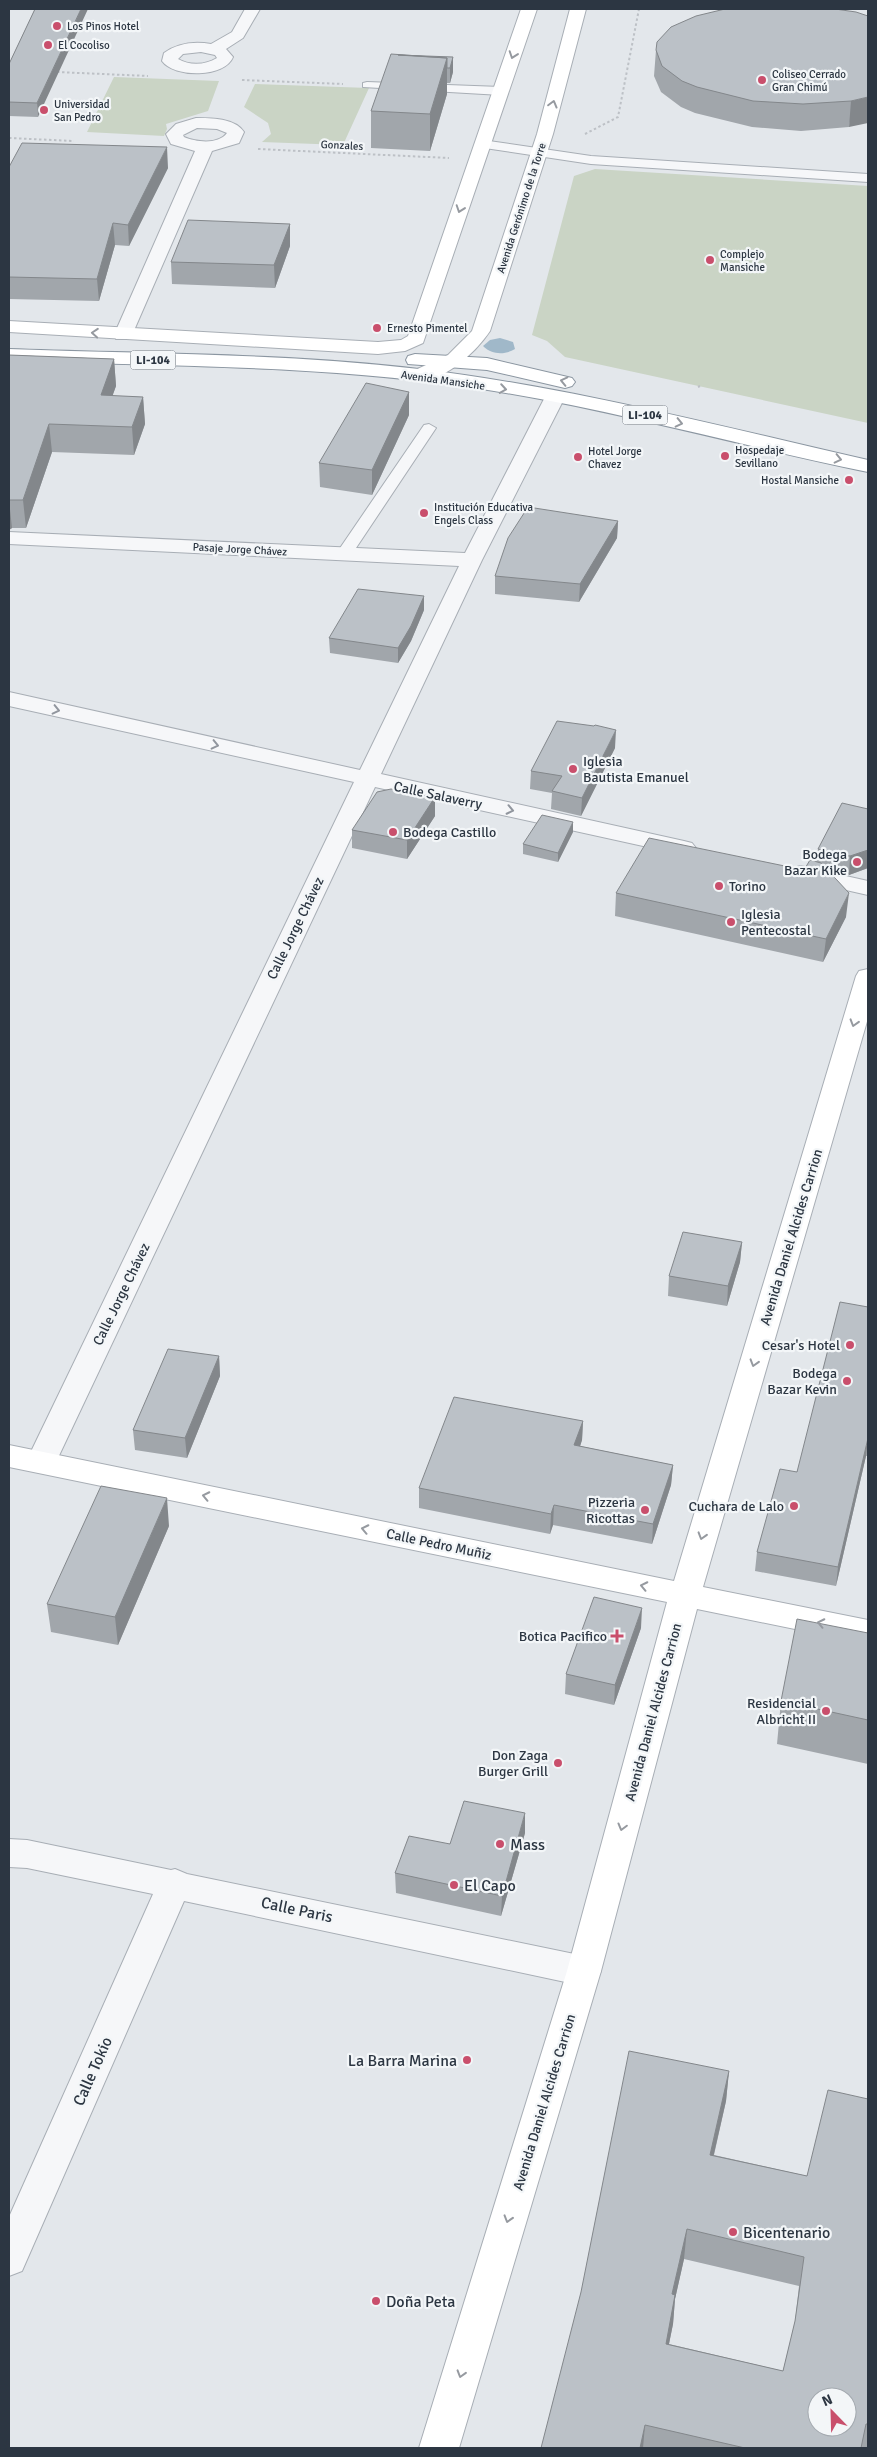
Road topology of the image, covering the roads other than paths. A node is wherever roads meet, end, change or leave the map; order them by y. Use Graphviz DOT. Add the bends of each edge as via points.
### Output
graph roads {
  1 [pos="252,9"];
  2 [pos="529,9"];
  3 [pos="578,9"];
  4 [pos="215,49"];
  5 [pos="367,85"];
  6 [pos="501,91"];
  7 [pos="205,147"];
  8 [pos="539,151"];
  9 [pos="480,152"];
  10 [pos="868,178"];
  11 [pos="9,327"];
  12 [pos="123,335"];
  13 [pos="9,344"];
  14 [pos="9,355"];
  15 [pos="297,360"];
  16 [pos="454,361"];
  17 [pos="420,375"];
  18 [pos="555,397"];
  19 [pos="429,428"];
  20 [pos="868,448"];
  21 [pos="868,466"];
  22 [pos="9,538"];
  23 [pos="344,554"];
  24 [pos="472,560"];
  25 [pos="9,699"];
  26 [pos="366,779"];
  27 [pos="704,852"];
  28 [pos="781,869"];
  29 [pos="868,888"];
  30 [pos="868,976"];
  31 [pos="9,1456"];
  32 [pos="40,1462"];
  33 [pos="685,1594"];
  34 [pos="868,1632"];
  35 [pos="9,1853"];
  36 [pos="175,1883"];
  37 [pos="584,1971"];
  38 [pos="9,2258"];
  39 [pos="439,2448"];
  1 -- 4 [label="street" via="238,35"];
  2 -- 6 [label="main road, one-way"];
  8 -- 3 [label="main road, Avenida Gerónimo de la Torre, one-way"];
  5 -- 6 [label="lane"];
  6 -- 9 [label="main road"];
  7 -- 12 [label="street"];
  8 -- 9 [label="lane"];
  8 -- 10 [label="lane" via="591,160"];
  8 -- 16 [label="main road, Avenida Gerónimo de la Torre" via="481,331 473,344"];
  9 -- 12 [label="main road, one-way" via="416,339 406,345 378,348"];
  12 -- 11 [label="main road, one-way"];
  13 -- 15 [label="main road, Avenida Mansiche"];
  14 -- 15 [label="main road, Avenida Mansiche / LI-104"];
  15 -- 16 [label="main road, Avenida Mansiche"];
  15 -- 17 [label="main road, Avenida Mansiche / LI-104"];
  16 -- 17 [label="main road, Avenida Gerónimo de la Torre"];
  20 -- 16 [label="main road, Avenida Mansiche / LI-104, one-way" via="487,364"];
  17 -- 18 [label="main road, Avenida Mansiche / LI-104, one-way"];
  18 -- 21 [label="main road, Avenida Mansiche / LI-104, one-way" via="590,402"];
  18 -- 24 [label="street, Calle Jorge Chávez"];
  19 -- 23 [label="lane"];
  22 -- 23 [label="street, Pasaje Jorge Chávez"];
  23 -- 24 [label="street, Pasaje Jorge Chávez"];
  24 -- 26 [label="street, Calle Jorge Chávez"];
  25 -- 26 [label="street, Calle Salaverry, one-way"];
  26 -- 27 [label="street, Calle Salaverry, one-way"];
  26 -- 32 [label="street, Calle Jorge Chávez"];
  28 -- 29 [label="street"];
  30 -- 33 [label="main road, Avenida Daniel Alcides Carrion, one-way"];
  31 -- 32 [label="main road, Calle Pedro Muñiz"];
  33 -- 32 [label="main road, Calle Pedro Muñiz, one-way"];
  34 -- 33 [label="main road, Calle Pedro Muñiz, one-way"];
  33 -- 37 [label="main road, Avenida Daniel Alcides Carrion, one-way"];
  35 -- 36 [label="street, Calle Paris"];
  36 -- 37 [label="street, Calle Paris"];
  36 -- 38 [label="street, Calle Tokio"];
  37 -- 39 [label="main road, Avenida Daniel Alcides Carrion, one-way"];
}
